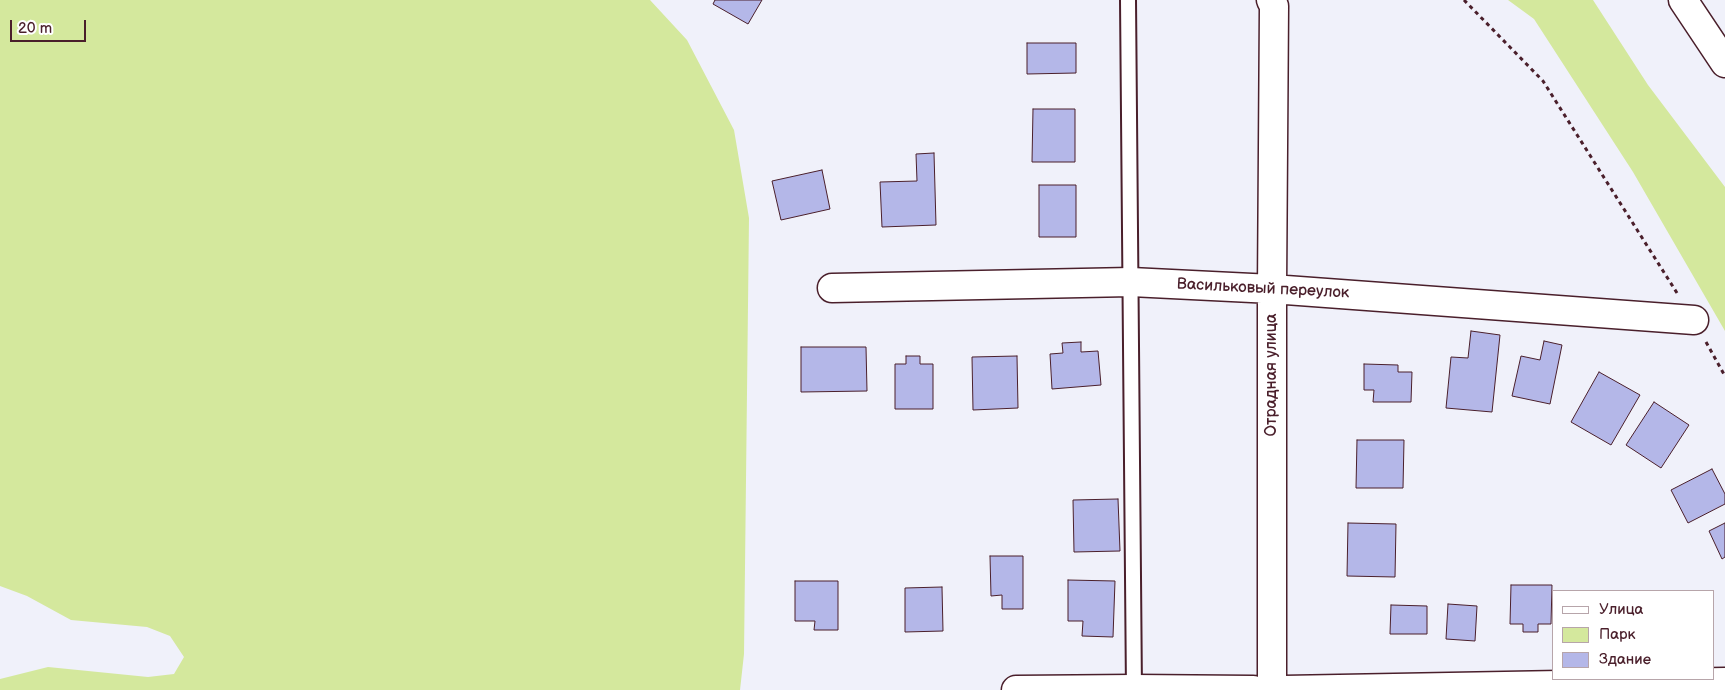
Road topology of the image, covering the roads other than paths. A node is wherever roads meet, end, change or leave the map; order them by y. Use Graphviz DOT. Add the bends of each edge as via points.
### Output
graph roads {
  1 [pos="1128,0"];
  2 [pos="1271,0"];
  3 [pos="1682,0"];
  4 [pos="1725,63"];
  5 [pos="1131,282"];
  6 [pos="832,288"];
  7 [pos="1272,288"];
  8 [pos="1694,320"];
  9 [pos="1725,682"];
  10 [pos="1134,689"];
  11 [pos="1016,690"];
  12 [pos="1253,690"];
  13 [pos="1272,690"];
  14 [pos="1284,690"];
  1 -- 5 [label="lane"];
  2 -- 7 [label="street, Отрадная улица" via="1274,6"];
  3 -- 4 [label="street"];
  5 -- 6 [label="street, Васильковый переулок"];
  5 -- 7 [label="street, Васильковый переулок"];
  5 -- 10 [label="lane"];
  7 -- 8 [label="street, Васильковый переулок"];
  7 -- 13 [label="street, Отрадная улица"];
  9 -- 14 [label="street"];
  10 -- 11 [label="street"];
  10 -- 12 [label="street"];
}
